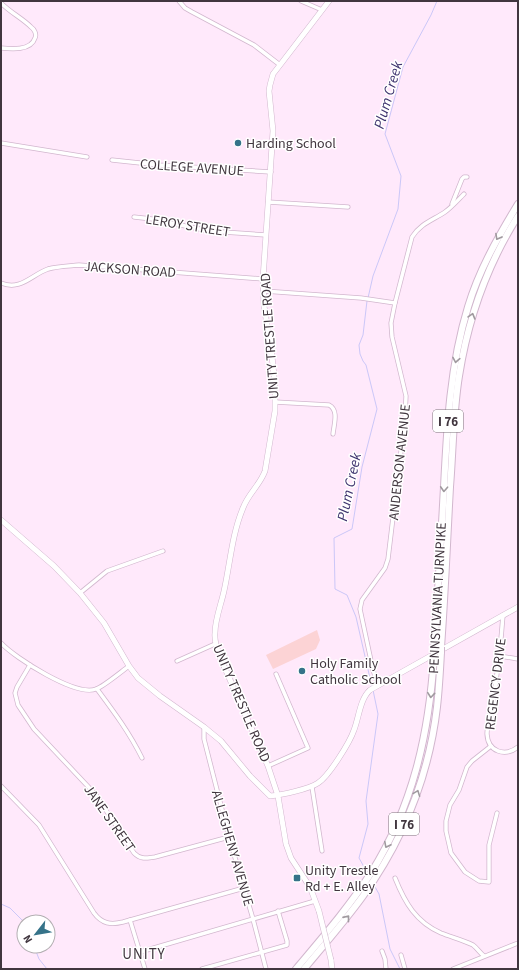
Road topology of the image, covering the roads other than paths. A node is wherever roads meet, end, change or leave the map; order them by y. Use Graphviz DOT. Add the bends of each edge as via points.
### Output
graph roads {
  1 [pos="179,1"];
  2 [pos="301,1"];
  3 [pos="329,1"];
  4 [pos="1,3"];
  5 [pos="322,10"];
  6 [pos="1,48"];
  7 [pos="280,65"];
  8 [pos="1,143"];
  9 [pos="87,157"];
  10 [pos="112,160"];
  11 [pos="271,172"];
  12 [pos="467,177"];
  13 [pos="464,194"];
  14 [pos="268,202"];
  15 [pos="518,204"];
  16 [pos="452,205"];
  17 [pos="348,207"];
  18 [pos="518,216"];
  19 [pos="134,217"];
  20 [pos="266,235"];
  21 [pos="263,279"];
  22 [pos="1,283"];
  23 [pos="264,291"];
  24 [pos="395,303"];
  25 [pos="275,402"];
  26 [pos="333,434"];
  27 [pos="1,520"];
  28 [pos="163,551"];
  29 [pos="80,593"];
  30 [pos="518,607"];
  31 [pos="503,615"];
  32 [pos="1,643"];
  33 [pos="216,644"];
  34 [pos="438,652"];
  35 [pos="500,656"];
  36 [pos="518,659"];
  37 [pos="177,661"];
  38 [pos="30,665"];
  39 [pos="129,666"];
  40 [pos="276,674"];
  41 [pos="374,687"];
  42 [pos="97,689"];
  43 [pos="204,727"];
  44 [pos="491,746"];
  45 [pos="518,747"];
  46 [pos="142,758"];
  47 [pos="268,766"];
  48 [pos="1,786"];
  49 [pos="312,787"];
  50 [pos="278,796"];
  51 [pos="497,813"];
  52 [pos="229,837"];
  53 [pos="322,851"];
  54 [pos="396,878"];
  55 [pos="244,888"];
  56 [pos="315,901"];
  57 [pos="278,911"];
  58 [pos="253,919"];
  59 [pos="130,920"];
  60 [pos="518,944"];
  61 [pos="382,951"];
  62 [pos="140,952"];
  63 [pos="262,952"];
  64 [pos="401,956"];
  65 [pos="484,956"];
  66 [pos="210,968"];
  67 [pos="145,969"];
  68 [pos="202,969"];
  69 [pos="266,969"];
  70 [pos="296,969"];
  71 [pos="304,969"];
  72 [pos="332,969"];
  73 [pos="386,969"];
  74 [pos="405,969"];
  75 [pos="453,969"];
  1 -- 7 [label="street" via="185,8 254,45"];
  2 -- 5 [label="street"];
  3 -- 5 [label="street, UNITY TRESTLE ROAD"];
  4 -- 6 [label="street" via="13,15 32,27 36,38 32,44 25,47"];
  5 -- 7 [label="street, UNITY TRESTLE ROAD"];
  7 -- 11 [label="street, UNITY TRESTLE ROAD" via="270,85 273,131"];
  8 -- 9 [label="street"];
  10 -- 11 [label="street, COLLEGE AVENUE"];
  11 -- 14 [label="street, UNITY TRESTLE ROAD"];
  12 -- 16 [label="street" via="459,183"];
  13 -- 16 [label="street, ANDERSON AVENUE"];
  14 -- 17 [label="street"];
  14 -- 20 [label="street, UNITY TRESTLE ROAD"];
  15 -- 34 [label="highway, PENNSYLVANIA TURNPIKE / I 76, one-way" via="496,241 477,281 456,356 446,451"];
  16 -- 24 [label="street, ANDERSON AVENUE" via="422,225 412,237"];
  34 -- 18 [label="highway, PENNSYLVANIA TURNPIKE / I 76, one-way" via="461,362 481,291 498,250"];
  19 -- 20 [label="street, LEROY STREET" via="209,231"];
  20 -- 21 [label="street, UNITY TRESTLE ROAD"];
  21 -- 22 [label="street, JACKSON ROAD" via="80,265 58,266 20,284"];
  21 -- 23 [label="street, UNITY TRESTLE ROAD"];
  23 -- 24 [label="street"];
  23 -- 25 [label="street, UNITY TRESTLE ROAD"];
  24 -- 41 [label="street, ANDERSON AVENUE" via="391,323 392,337 406,396 405,418 388,559 385,568 362,600 360,609 373,670"];
  25 -- 26 [label="street" via="332,406 335,412"];
  25 -- 33 [label="street, UNITY TRESTLE ROAD" via="265,471 243,506 237,522 224,592 215,624"];
  27 -- 29 [label="street" via="54,566"];
  28 -- 29 [label="street" via="107,571"];
  29 -- 39 [label="street" via="104,623"];
  30 -- 31 [label="street"];
  31 -- 35 [label="street, REGENCY DRIVE"];
  31 -- 41 [label="street"];
  32 -- 38 [label="street"];
  33 -- 37 [label="street"];
  33 -- 47 [label="street, UNITY TRESTLE ROAD"];
  34 -- 70 [label="highway, PENNSYLVANIA TURNPIKE / I 76, one-way" via="423,745 402,812 370,874 330,929"];
  71 -- 34 [label="highway, PENNSYLVANIA TURNPIKE / I 76, one-way" via="363,896 406,820 432,739 437,708"];
  35 -- 36 [label="street"];
  35 -- 44 [label="street, REGENCY DRIVE" via="487,733"];
  38 -- 42 [label="street" via="74,687 90,691"];
  38 -- 52 [label="street, JANE STREET" via="15,693 18,705 34,729 96,795 137,857 150,858"];
  39 -- 42 [label="street"];
  39 -- 43 [label="street" via="144,684"];
  40 -- 47 [label="street" via="308,748"];
  41 -- 49 [label="street" via="364,697 354,730 342,751 324,778"];
  42 -- 46 [label="street" via="121,720"];
  43 -- 50 [label="street" via="226,746 270,796"];
  43 -- 52 [label="street, ALLEGHENY AVENUE" via="204,739"];
  44 -- 45 [label="street, REGENCY DRIVE" via="504,753"];
  44 -- 51 [label="street" via="467,767 460,790 450,805 446,821 451,853 465,872 479,881 489,882 489,845"];
  47 -- 50 [label="street, UNITY TRESTLE ROAD"];
  48 -- 59 [label="street" via="39,825 96,916 105,923 115,924"];
  49 -- 50 [label="street"];
  49 -- 53 [label="street"];
  50 -- 56 [label="street, UNITY TRESTLE ROAD" via="286,844"];
  52 -- 55 [label="street, ALLEGHENY AVENUE"];
  54 -- 65 [label="street" via="402,896 419,919 440,933 473,946"];
  55 -- 58 [label="street, ALLEGHENY AVENUE"];
  55 -- 59 [label="street"];
  56 -- 57 [label="street"];
  56 -- 72 [label="street, UNITY TRESTLE ROAD, bridge"];
  57 -- 58 [label="street"];
  57 -- 63 [label="street" via="287,945"];
  58 -- 62 [label="street"];
  58 -- 63 [label="street, ALLEGHENY AVENUE"];
  59 -- 62 [label="street"];
  60 -- 65 [label="street"];
  61 -- 73 [label="street"];
  62 -- 67 [label="street"];
  63 -- 66 [label="street"];
  63 -- 69 [label="street, ALLEGHENY AVENUE"];
  64 -- 74 [label="street"];
  65 -- 75 [label="street"];
  66 -- 68 [label="street"];
}
